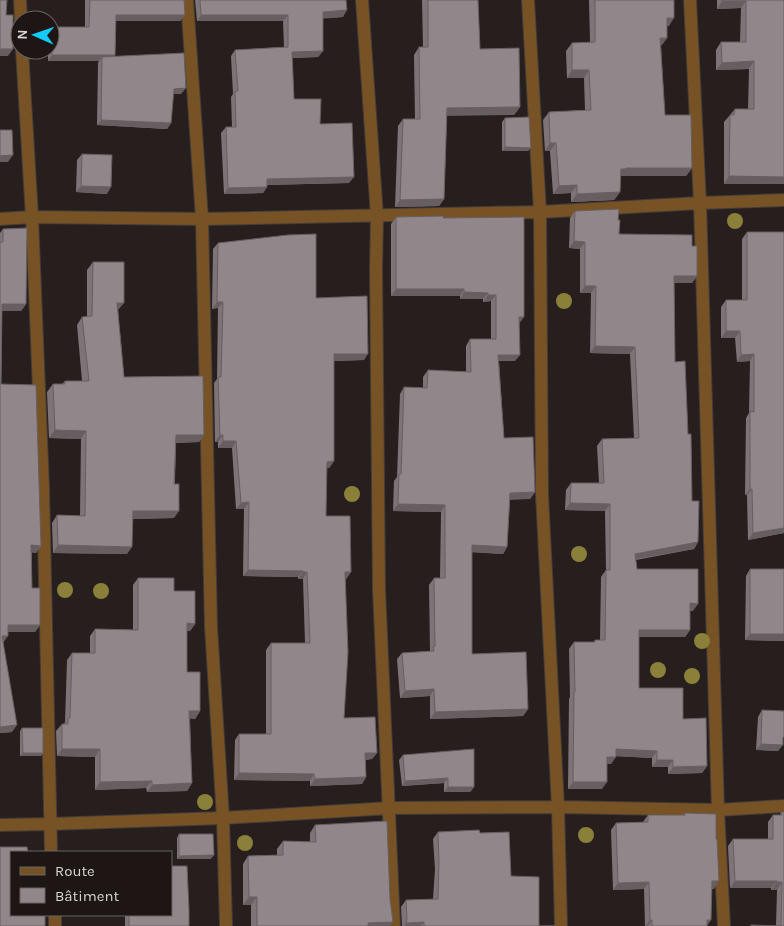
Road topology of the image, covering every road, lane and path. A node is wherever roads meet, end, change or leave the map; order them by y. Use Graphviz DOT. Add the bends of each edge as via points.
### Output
graph roads {
  1 [pos="187,0"];
  2 [pos="362,0"];
  3 [pos="528,0"];
  4 [pos="690,0"];
  5 [pos="23,60"];
  6 [pos="784,200"];
  7 [pos="700,203"];
  8 [pos="540,212"];
  9 [pos="378,216"];
  10 [pos="32,217"];
  11 [pos="202,218"];
  12 [pos="0,219"];
  13 [pos="784,806"];
  14 [pos="558,807"];
  15 [pos="390,808"];
  16 [pos="718,810"];
  17 [pos="223,818"];
  18 [pos="50,824"];
  19 [pos="0,825"];
  20 [pos="52,851"];
  21 [pos="226,926"];
  22 [pos="394,926"];
  23 [pos="561,926"];
  24 [pos="724,926"];
  1 -- 11 [label="street"];
  2 -- 9 [label="street"];
  3 -- 8 [label="street"];
  4 -- 7 [label="street"];
  5 -- 10 [label="street"];
  6 -- 7 [label="street"];
  7 -- 8 [label="street"];
  7 -- 16 [label="street"];
  8 -- 9 [label="street"];
  8 -- 14 [label="street" via="542,495"];
  9 -- 11 [label="street"];
  9 -- 15 [label="street" via="380,590"];
  10 -- 11 [label="street"];
  10 -- 12 [label="street"];
  10 -- 18 [label="street" via="43,488"];
  11 -- 17 [label="street" via="211,627"];
  13 -- 16 [label="street"];
  14 -- 15 [label="street"];
  14 -- 16 [label="street"];
  14 -- 23 [label="street"];
  15 -- 17 [label="street"];
  15 -- 22 [label="street"];
  16 -- 24 [label="street"];
  17 -- 18 [label="street"];
  17 -- 21 [label="street"];
  18 -- 19 [label="street"];
  18 -- 20 [label="street"];
}
